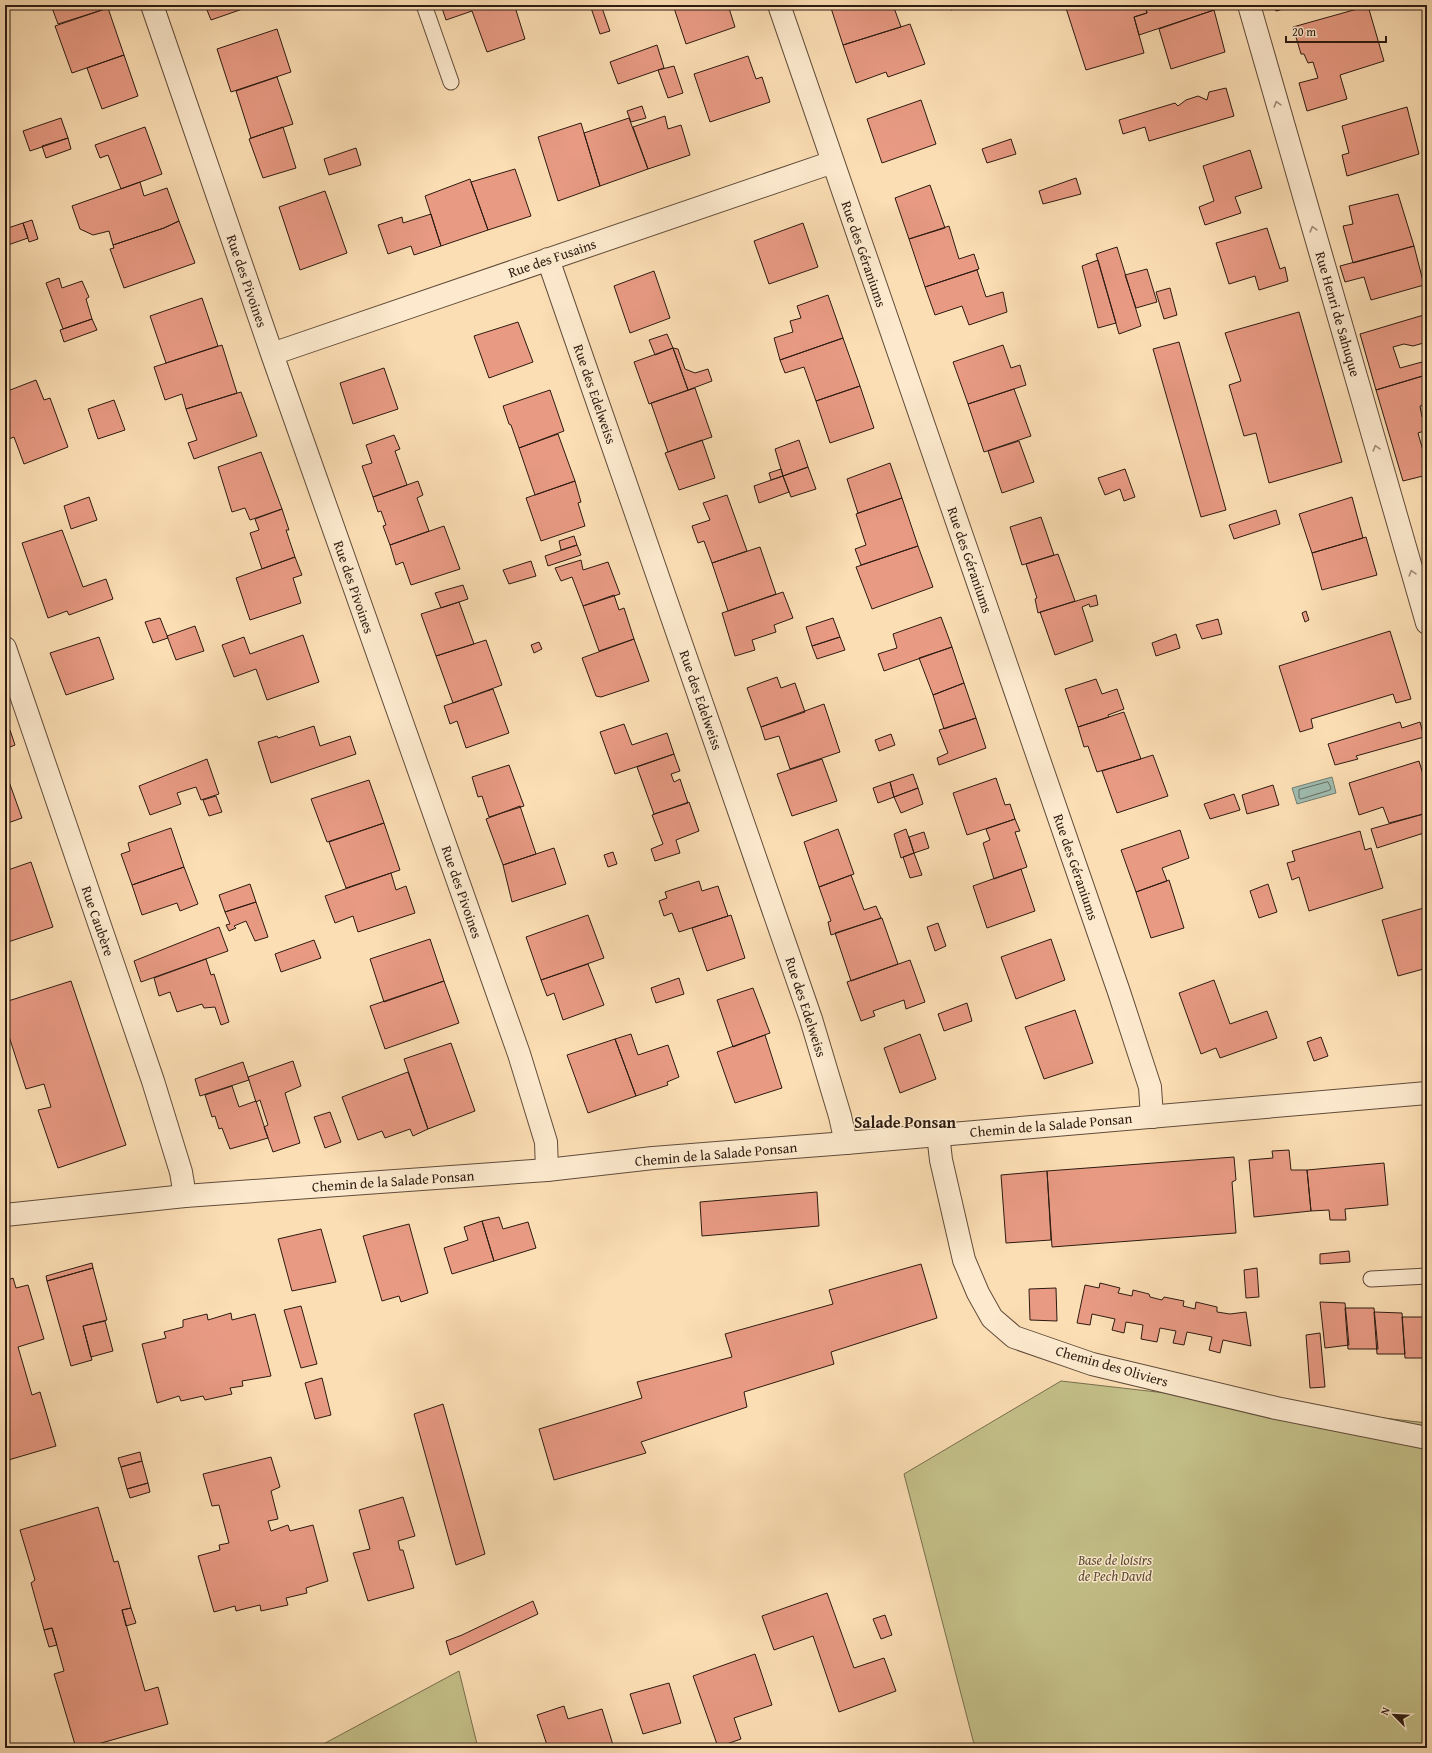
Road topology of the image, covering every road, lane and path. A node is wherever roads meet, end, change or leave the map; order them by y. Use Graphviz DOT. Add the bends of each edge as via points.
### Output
graph roads {
  1 [pos="152,5"];
  2 [pos="424,5"];
  3 [pos="779,5"];
  4 [pos="1249,5"];
  5 [pos="451,82"];
  6 [pos="833,162"];
  7 [pos="548,259"];
  8 [pos="272,354"];
  9 [pos="1427,623"];
  10 [pos="5,648"];
  11 [pos="1427,1093"];
  12 [pos="1152,1117"];
  13 [pos="938,1134"];
  14 [pos="846,1143"];
  15 [pos="547,1170"];
  16 [pos="185,1196"];
  17 [pos="5,1215"];
  18 [pos="1427,1276"];
  19 [pos="1371,1279"];
  20 [pos="1427,1438"];
  1 -- 8 [label="street, Rue des Pivoines"];
  2 -- 5 [label="lane"];
  3 -- 6 [label="street, Rue des Géraniums"];
  9 -- 4 [label="street, Rue Henri de Sahuque, one-way"];
  6 -- 7 [label="street, Rue des Fusains"];
  6 -- 12 [label="street, Rue des Géraniums" via="1119,992 1150,1087"];
  7 -- 8 [label="street, Rue des Fusains"];
  7 -- 14 [label="street, Rue des Edelweiss" via="811,1019"];
  8 -- 15 [label="street, Rue des Pivoines" via="519,1054 546,1142"];
  10 -- 16 [label="street, Rue Caubère" via="153,1081 181,1172"];
  11 -- 12 [label="street, Chemin de la Salade Ponsan"];
  12 -- 13 [label="street, Chemin de la Salade Ponsan"];
  13 -- 14 [label="street, Chemin de la Salade Ponsan"];
  13 -- 20 [label="street, Chemin des Oliviers" via="941,1160 964,1260 992,1318 1014,1337 1092,1364 1276,1408"];
  14 -- 15 [label="street, Chemin de la Salade Ponsan" via="653,1158"];
  15 -- 16 [label="street, Chemin de la Salade Ponsan"];
  16 -- 17 [label="street, Chemin de la Salade Ponsan"];
  18 -- 19 [label="lane"];
}
